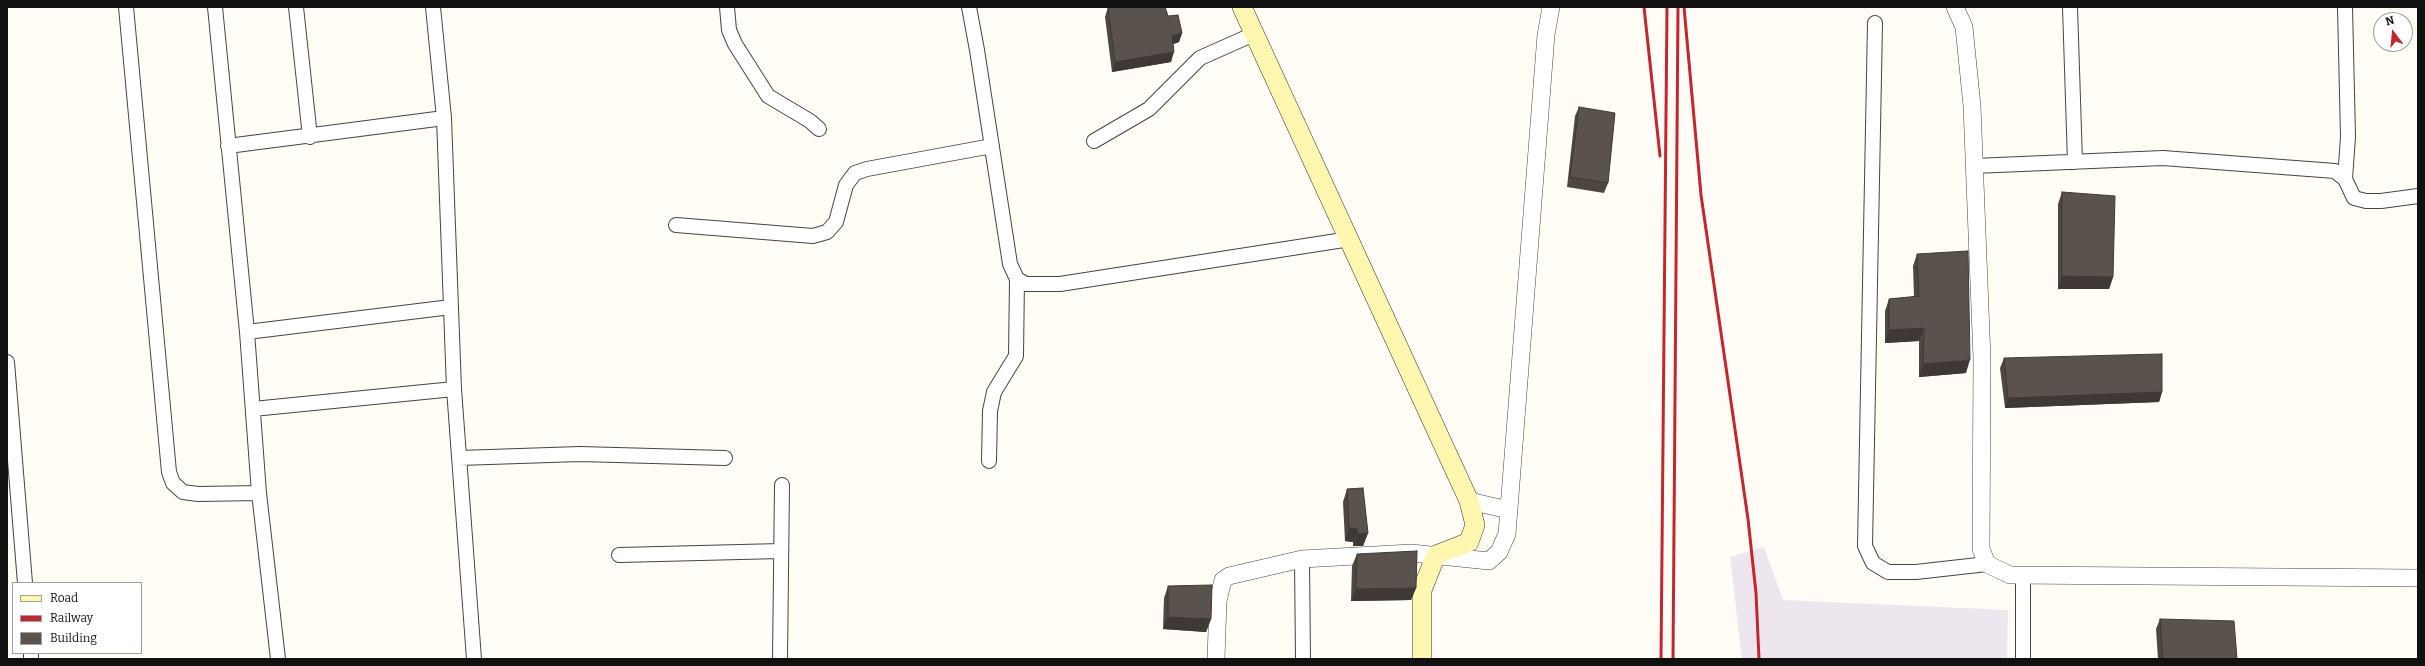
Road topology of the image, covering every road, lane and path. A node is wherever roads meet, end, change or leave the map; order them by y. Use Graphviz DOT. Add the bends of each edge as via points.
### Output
graph roads {
  1 [pos="126,7"];
  2 [pos="215,7"];
  3 [pos="296,7"];
  4 [pos="433,7"];
  5 [pos="727,7"];
  6 [pos="969,7"];
  7 [pos="1242,7"];
  8 [pos="1552,7"];
  9 [pos="1955,7"];
  10 [pos="2070,7"];
  11 [pos="2345,7"];
  12 [pos="1875,23"];
  13 [pos="1254,34"];
  14 [pos="444,118"];
  15 [pos="819,129"];
  16 [pos="310,137"];
  17 [pos="1094,141"];
  18 [pos="228,146"];
  19 [pos="992,146"];
  20 [pos="2076,162"];
  21 [pos="1974,166"];
  22 [pos="2345,179"];
  23 [pos="2418,196"];
  24 [pos="676,225"];
  25 [pos="1350,239"];
  26 [pos="1017,280"];
  27 [pos="451,307"];
  28 [pos="247,332"];
  29 [pos="7,362"];
  30 [pos="454,389"];
  31 [pos="253,409"];
  32 [pos="459,458"];
  33 [pos="725,458"];
  34 [pos="989,461"];
  35 [pos="782,485"];
  36 [pos="260,493"];
  37 [pos="1469,501"];
  38 [pos="1509,510"];
  39 [pos="781,551"];
  40 [pos="619,555"];
  41 [pos="1436,555"];
  42 [pos="1302,559"];
  43 [pos="1987,564"];
  44 [pos="2023,575"];
  45 [pos="2418,578"];
  46 [pos="25,582"];
  47 [pos="278,659"];
  48 [pos="474,659"];
  49 [pos="780,659"];
  50 [pos="1216,659"];
  51 [pos="1303,659"];
  52 [pos="1422,659"];
  53 [pos="2023,659"];
  1 -- 36 [label="street" via="169,472 173,483 183,492"];
  2 -- 18 [label="street"];
  3 -- 16 [label="street"];
  4 -- 14 [label="street"];
  5 -- 15 [label="street" via="729,30 735,44 768,96"];
  6 -- 19 [label="street"];
  7 -- 13 [label="main road"];
  8 -- 38 [label="street" via="1545,43"];
  9 -- 21 [label="street" via="1964,26 1972,106"];
  10 -- 20 [label="street"];
  11 -- 22 [label="street" via="2348,137"];
  12 -- 43 [label="street" via="1865,546 1873,563 1888,572 1916,572"];
  13 -- 17 [label="street" via="1200,58 1149,109"];
  13 -- 25 [label="main road"];
  14 -- 16 [label="street"];
  14 -- 27 [label="street"];
  16 -- 18 [label="street"];
  18 -- 28 [label="street"];
  19 -- 24 [label="street" via="855,173 846,185 836,222 827,232 813,236"];
  19 -- 26 [label="street" via="1010,264"];
  20 -- 21 [label="street"];
  20 -- 22 [label="street" via="2163,158 2322,170 2334,172"];
  21 -- 43 [label="street" via="1982,358 1981,548"];
  22 -- 23 [label="street" via="2354,198 2366,201"];
  25 -- 26 [label="street" via="1060,284 1026,284"];
  25 -- 37 [label="main road"];
  26 -- 34 [label="street" via="1016,356 994,392 990,411"];
  27 -- 28 [label="street"];
  27 -- 30 [label="street"];
  28 -- 31 [label="street"];
  29 -- 46 [label="street"];
  30 -- 31 [label="street"];
  30 -- 32 [label="street"];
  31 -- 36 [label="street"];
  32 -- 33 [label="street" via="580,454"];
  32 -- 48 [label="street"];
  35 -- 39 [label="street"];
  36 -- 47 [label="street"];
  37 -- 38 [label="street"];
  37 -- 41 [label="main road" via="1475,525 1469,542"];
  38 -- 41 [label="street" via="1507,534 1499,552 1488,560"];
  39 -- 40 [label="street"];
  39 -- 49 [label="street"];
  41 -- 42 [label="street" via="1411,553"];
  41 -- 52 [label="main road" via="1422,590"];
  42 -- 50 [label="street" via="1241,572 1223,580 1218,600"];
  42 -- 51 [label="street"];
  43 -- 44 [label="street" via="2010,574"];
  44 -- 45 [label="street"];
  44 -- 53 [label="street"];
}
